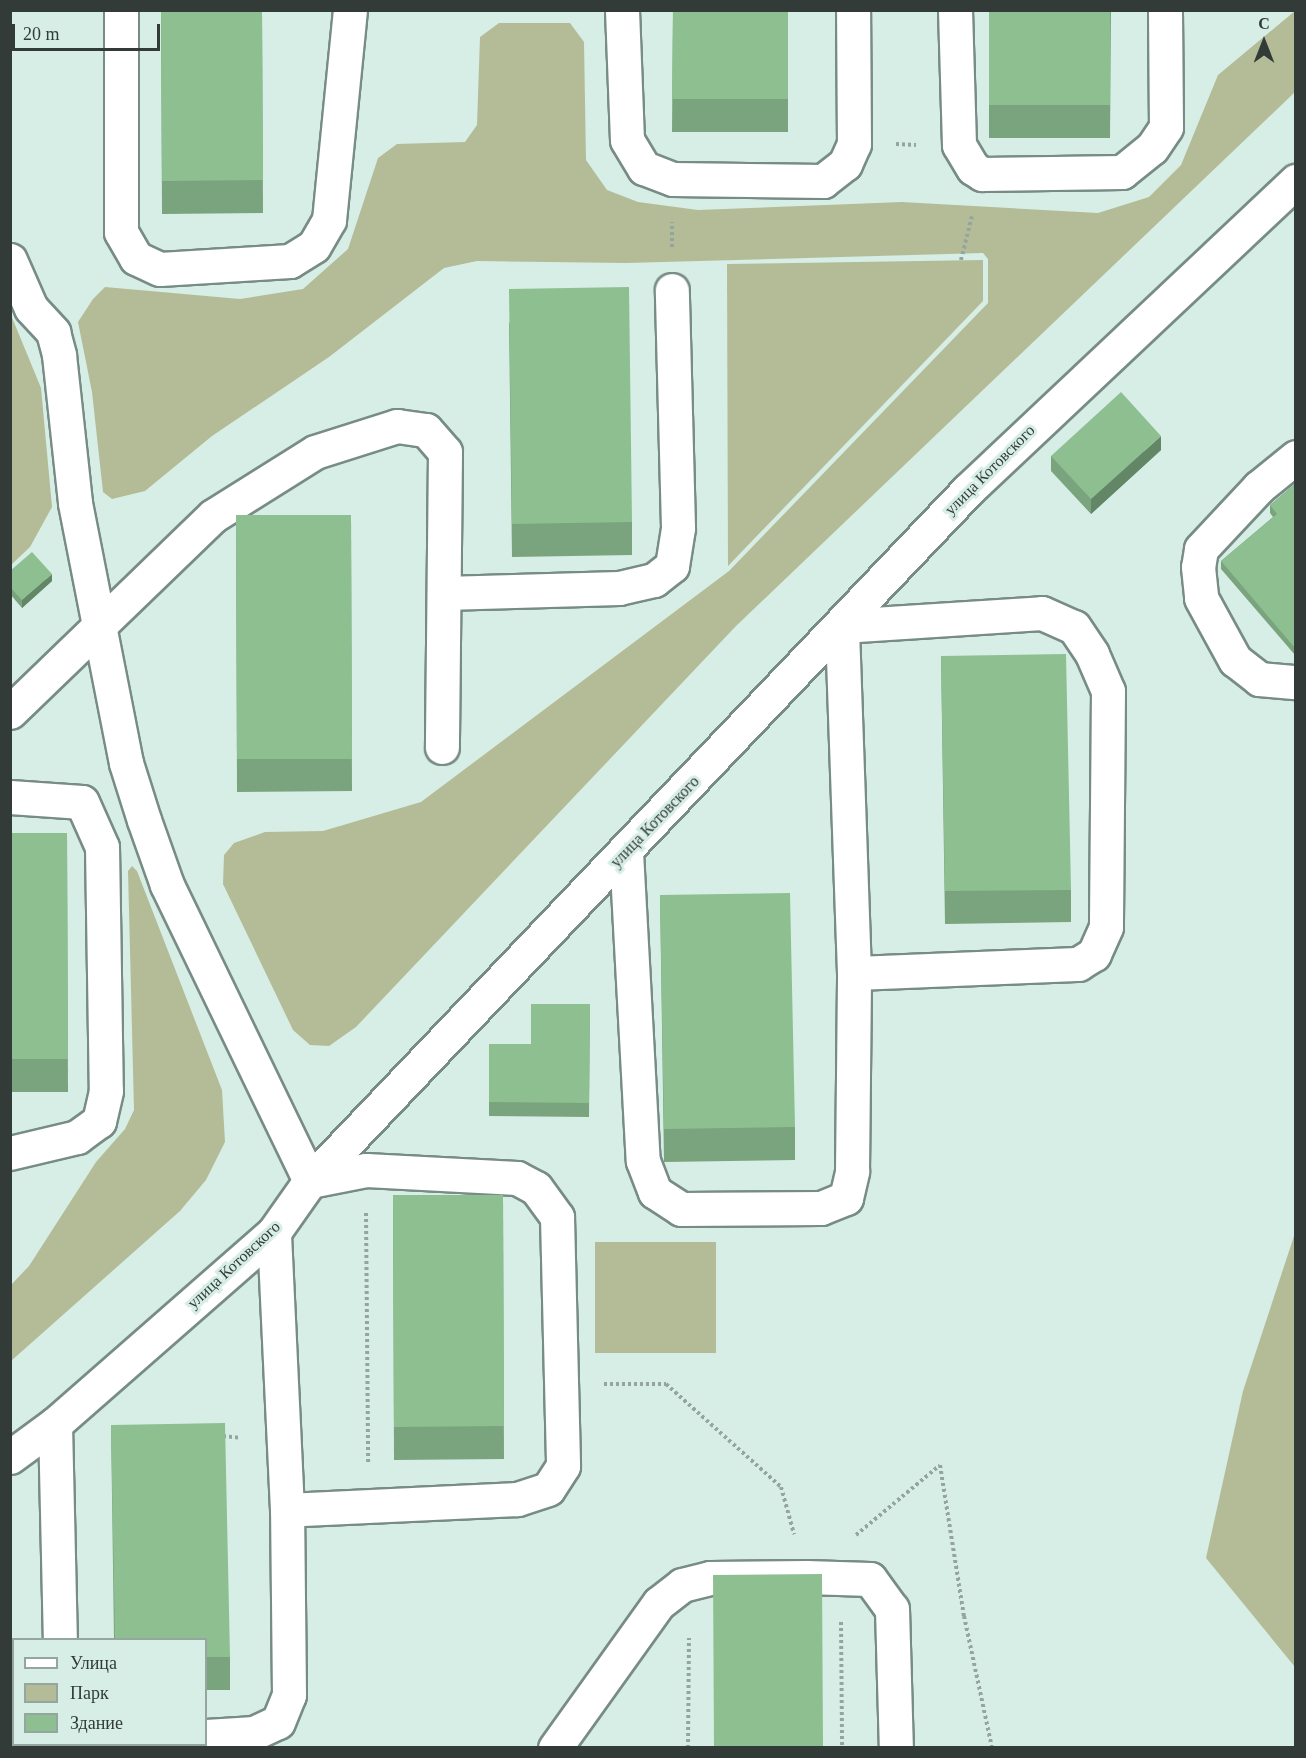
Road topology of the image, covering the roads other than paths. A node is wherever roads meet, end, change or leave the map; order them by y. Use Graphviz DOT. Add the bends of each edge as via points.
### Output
graph roads {
  1 [pos="121,10"];
  2 [pos="350,10"];
  3 [pos="622,10"];
  4 [pos="853,10"];
  5 [pos="955,10"];
  6 [pos="1165,10"];
  7 [pos="1296,181"];
  8 [pos="10,260"];
  9 [pos="672,290"];
  10 [pos="1296,457"];
  11 [pos="444,593"];
  12 [pos="97,626"];
  13 [pos="842,626"];
  14 [pos="1296,682"];
  15 [pos="10,712"];
  16 [pos="442,747"];
  17 [pos="10,797"];
  18 [pos="144,820"];
  19 [pos="102,848"];
  20 [pos="626,852"];
  21 [pos="854,973"];
  22 [pos="10,1153"];
  23 [pos="310,1181"];
  24 [pos="273,1232"];
  25 [pos="55,1424"];
  26 [pos="10,1457"];
  27 [pos="287,1510"];
  28 [pos="60,1638"];
  29 [pos="207,1736"];
  30 [pos="555,1748"];
  31 [pos="896,1748"];
  1 -- 2 [label="lane" via="121,232 136,258 160,269 290,261 314,246 329,220"];
  3 -- 4 [label="lane" via="627,140 644,168 673,179 823,181 845,164 854,144"];
  5 -- 6 [label="lane" via="960,145 973,168 982,174 1122,172 1152,148 1166,127"];
  7 -- 13 [label="lane, улица Котовского" via="984,474"];
  8 -- 12 [label="lane" via="31,308 53,332 60,356 75,503"];
  9 -- 11 [label="lane" via="678,527 672,566 654,580 619,588"];
  10 -- 14 [label="lane" via="1259,487 1201,549 1198,567 1201,598 1235,660 1259,679"];
  11 -- 12 [label="lane" via="445,452 426,430 397,426 315,452 213,516"];
  11 -- 16 [label="lane"];
  12 -- 15 [label="lane"];
  12 -- 18 [label="lane" via="126,763"];
  13 -- 20 [label="lane, улица Котовского"];
  13 -- 21 [label="lane"];
  13 -- 21 [label="lane" via="1042,613 1074,627 1092,654 1108,691 1106,927 1094,954 1078,964"];
  17 -- 19 [label="lane" via="82,802"];
  18 -- 19 [label="lane"];
  18 -- 23 [label="lane" via="167,885"];
  19 -- 22 [label="lane" via="106,1090 99,1121 77,1137"];
  20 -- 21 [label="lane" via="643,1161 655,1192 681,1209 821,1208 846,1198 852,1170"];
  20 -- 23 [label="lane, улица Котовского"];
  23 -- 24 [label="lane, улица Котовского"];
  23 -- 27 [label="lane" via="366,1170 517,1178 536,1188 557,1217 558,1384 563,1466 548,1490 517,1499"];
  24 -- 25 [label="lane, улица Котовского"];
  24 -- 27 [label="lane"];
  25 -- 26 [label="lane, улица Котовского"];
  25 -- 28 [label="lane"];
  27 -- 29 [label="lane" via="289,1695 278,1722 254,1733"];
  30 -- 31 [label="lane" via="659,1603 682,1585 710,1578 806,1577 870,1579 892,1609"];
}
